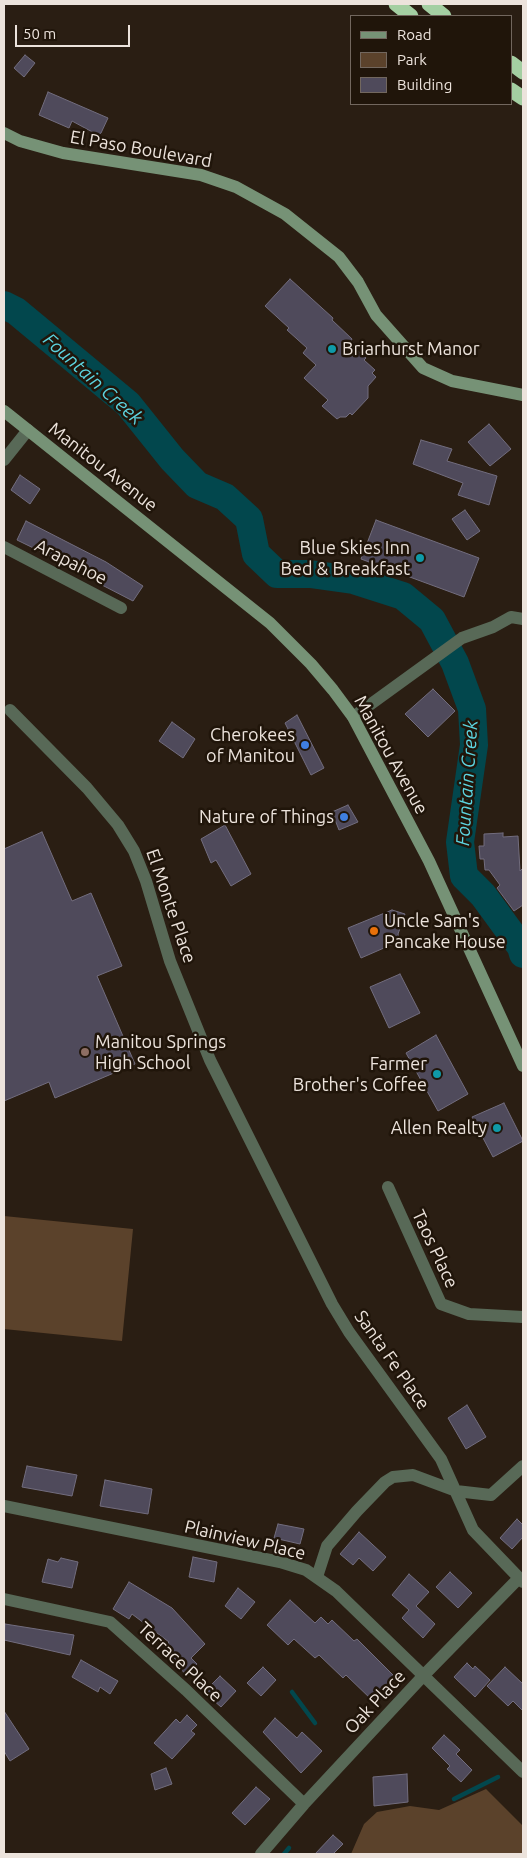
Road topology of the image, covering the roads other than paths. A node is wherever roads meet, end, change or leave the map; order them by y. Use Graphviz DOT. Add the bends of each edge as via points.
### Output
graph roads {
  1 [pos="396,4"];
  2 [pos="429,4"];
  3 [pos="409,15"];
  4 [pos="443,15"];
  5 [pos="512,64"];
  6 [pos="523,72"];
  7 [pos="512,91"];
  8 [pos="523,98"];
  9 [pos="4,133"];
  10 [pos="523,395"];
  11 [pos="4,411"];
  12 [pos="28,430"];
  13 [pos="4,460"];
  14 [pos="4,547"];
  15 [pos="121,608"];
  16 [pos="523,619"];
  17 [pos="6,709"];
  18 [pos="354,717"];
  19 [pos="523,1066"];
  20 [pos="252,1145"];
  21 [pos="388,1187"];
  22 [pos="523,1317"];
  23 [pos="523,1466"];
  24 [pos="456,1491"];
  25 [pos="4,1506"];
  26 [pos="317,1577"];
  27 [pos="521,1580"];
  28 [pos="4,1599"];
  29 [pos="424,1675"];
  30 [pos="523,1772"];
  31 [pos="304,1804"];
  32 [pos="261,1854"];
  1 -- 3 [label="highway"];
  2 -- 4 [label="highway"];
  5 -- 6 [label="highway"];
  7 -- 8 [label="highway"];
  9 -- 10 [label="main road, El Paso Boulevard" via="63,153 201,175 236,187 286,214 339,257 358,282 376,315 423,368 452,381"];
  11 -- 12 [label="main road, Manitou Avenue"];
  12 -- 13 [label="street"];
  12 -- 18 [label="main road, Manitou Avenue" via="270,623 311,664"];
  14 -- 15 [label="street, Arapahoe"];
  16 -- 18 [label="street" via="512,617 462,638"];
  17 -- 20 [label="street, El Monte Place" via="87,788 114,819 134,851 170,961 210,1060"];
  18 -- 19 [label="main road, Manitou Avenue" via="430,861"];
  20 -- 24 [label="street, Santa Fe Place" via="332,1304 441,1459"];
  21 -- 22 [label="street, Taos Place" via="441,1304 469,1314"];
  23 -- 24 [label="street" via="491,1495"];
  24 -- 26 [label="street" via="413,1475 402,1475 385,1482 327,1546"];
  24 -- 27 [label="street, Santa Fe Place" via="473,1530"];
  25 -- 26 [label="street, Plainview Place" via="280,1562"];
  26 -- 29 [label="street, Plainview Place" via="336,1591"];
  27 -- 29 [label="street, Oak Place"];
  28 -- 31 [label="street, Terrace Place" via="110,1622"];
  29 -- 30 [label="street, Plainview Place"];
  29 -- 31 [label="street, Oak Place"];
  31 -- 32 [label="street, Oak Place"];
}
